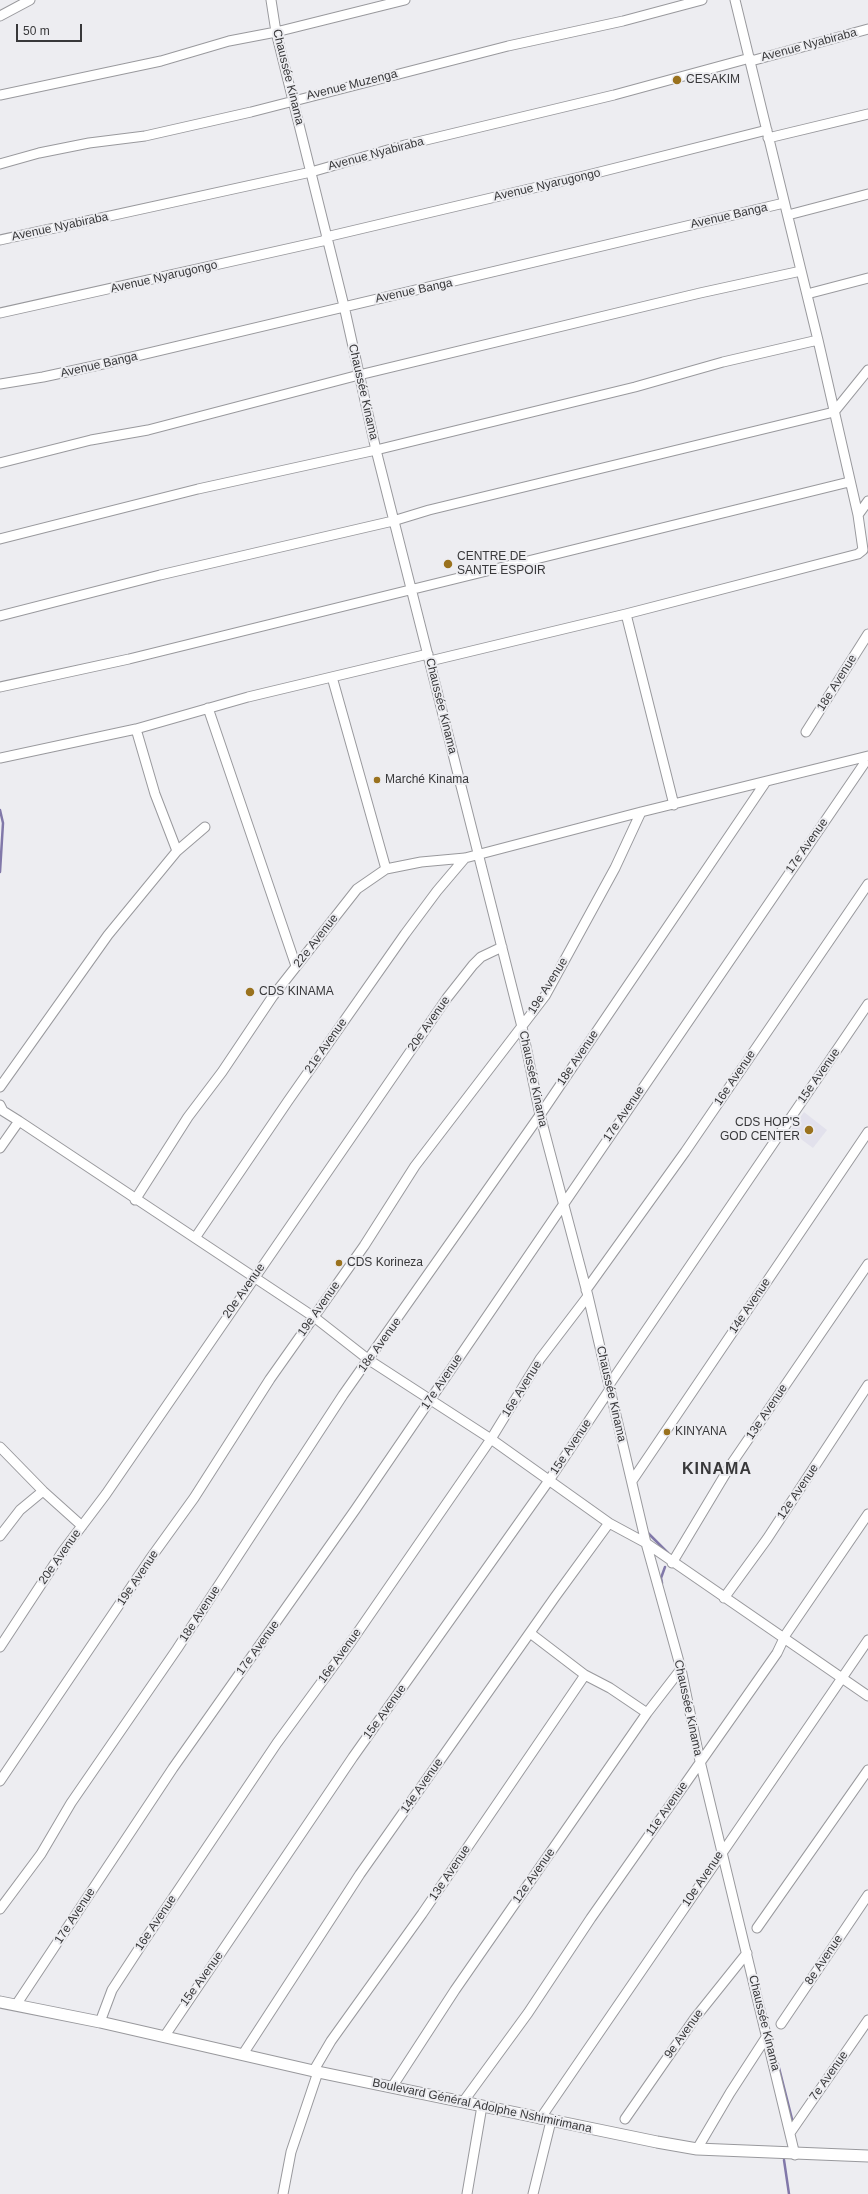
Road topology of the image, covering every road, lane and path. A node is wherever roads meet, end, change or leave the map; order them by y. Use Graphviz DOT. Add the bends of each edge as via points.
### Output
graph roads {
  1 [pos="30,0"];
  2 [pos="405,0"];
  3 [pos="702,0"];
  4 [pos="735,0"];
  5 [pos="273,1"];
  6 [pos="0,16"];
  7 [pos="868,30"];
  8 [pos="276,32"];
  9 [pos="750,60"];
  10 [pos="0,95"];
  11 [pos="294,100"];
  12 [pos="868,114"];
  13 [pos="768,134"];
  14 [pos="0,164"];
  15 [pos="311,172"];
  16 [pos="868,194"];
  17 [pos="784,203"];
  18 [pos="788,215"];
  19 [pos="327,238"];
  20 [pos="0,240"];
  21 [pos="801,271"];
  22 [pos="868,278"];
  23 [pos="807,294"];
  24 [pos="344,306"];
  25 [pos="0,314"];
  26 [pos="818,340"];
  27 [pos="868,370"];
  28 [pos="359,375"];
  29 [pos="0,384"];
  30 [pos="834,412"];
  31 [pos="376,450"];
  32 [pos="0,463"];
  33 [pos="849,482"];
  34 [pos="868,501"];
  35 [pos="858,515"];
  36 [pos="393,521"];
  37 [pos="0,539"];
  38 [pos="411,589"];
  39 [pos="626,614"];
  40 [pos="0,616"];
  41 [pos="868,634"];
  42 [pos="429,658"];
  43 [pos="332,677"];
  44 [pos="0,687"];
  45 [pos="208,708"];
  46 [pos="136,729"];
  47 [pos="806,732"];
  48 [pos="868,757"];
  49 [pos="0,758"];
  50 [pos="765,782"];
  51 [pos="674,805"];
  52 [pos="641,812"];
  53 [pos="205,827"];
  54 [pos="177,851"];
  55 [pos="478,854"];
  56 [pos="465,858"];
  57 [pos="386,869"];
  58 [pos="868,884"];
  59 [pos="502,947"];
  60 [pos="296,966"];
  61 [pos="868,1004"];
  62 [pos="522,1027"];
  63 [pos="0,1087"];
  64 [pos="1,1109"];
  65 [pos="540,1115"];
  66 [pos="19,1121"];
  67 [pos="868,1132"];
  68 [pos="0,1148"];
  69 [pos="135,1200"];
  70 [pos="564,1204"];
  71 [pos="195,1238"];
  72 [pos="868,1264"];
  73 [pos="253,1278"];
  74 [pos="587,1293"];
  75 [pos="314,1317"];
  76 [pos="370,1360"];
  77 [pos="868,1385"];
  78 [pos="609,1387"];
  79 [pos="430,1398"];
  80 [pos="491,1439"];
  81 [pos="0,1447"];
  82 [pos="550,1479"];
  83 [pos="632,1480"];
  84 [pos="43,1491"];
  85 [pos="868,1514"];
  86 [pos="609,1523"];
  87 [pos="82,1526"];
  88 [pos="0,1536"];
  89 [pos="646,1543"];
  90 [pos="673,1560"];
  91 [pos="725,1596"];
  92 [pos="530,1633"];
  93 [pos="785,1636"];
  94 [pos="868,1640"];
  95 [pos="0,1647"];
  96 [pos="681,1669"];
  97 [pos="585,1675"];
  98 [pos="842,1677"];
  99 [pos="868,1696"];
  100 [pos="647,1713"];
  101 [pos="700,1761"];
  102 [pos="868,1770"];
  103 [pos="0,1781"];
  104 [pos="723,1850"];
  105 [pos="868,1895"];
  106 [pos="0,1909"];
  107 [pos="757,1928"];
  108 [pos="747,1953"];
  109 [pos="0,2002"];
  110 [pos="16,2005"];
  111 [pos="868,2020"];
  112 [pos="100,2022"];
  113 [pos="781,2024"];
  114 [pos="767,2036"];
  115 [pos="164,2037"];
  116 [pos="243,2054"];
  117 [pos="316,2071"];
  118 [pos="392,2087"];
  119 [pos="464,2102"];
  120 [pos="482,2106"];
  121 [pos="625,2119"];
  122 [pos="545,2120"];
  123 [pos="790,2133"];
  124 [pos="697,2149"];
  125 [pos="795,2155"];
  126 [pos="868,2156"];
  127 [pos="283,2194"];
  128 [pos="467,2194"];
  129 [pos="533,2194"];
  1 -- 6 [label="street"];
  2 -- 8 [label="street"];
  3 -- 11 [label="street, Avenue Muzenga"];
  4 -- 9 [label="street"];
  5 -- 8 [label="street, Chaussée Kinama"];
  7 -- 9 [label="street, Avenue Nyabiraba"];
  8 -- 10 [label="street" via="229,41 160,61"];
  8 -- 11 [label="street, Chaussée Kinama"];
  9 -- 13 [label="street"];
  9 -- 15 [label="street, Avenue Nyabiraba" via="405,145"];
  11 -- 14 [label="street, Avenue Muzenga" via="145,136 89,143"];
  11 -- 15 [label="street, Chaussée Kinama"];
  12 -- 13 [label="street, Avenue Nyarugongo"];
  13 -- 17 [label="street"];
  13 -- 19 [label="street, Avenue Nyarugongo"];
  15 -- 19 [label="street, Chaussée Kinama"];
  15 -- 20 [label="street, Avenue Nyabiraba"];
  16 -- 18 [label="street"];
  17 -- 18 [label="street"];
  17 -- 24 [label="street, Avenue Banga" via="452,283"];
  18 -- 21 [label="street"];
  19 -- 24 [label="street, Chaussée Kinama"];
  19 -- 25 [label="street, Avenue Nyarugongo"];
  21 -- 23 [label="street"];
  21 -- 28 [label="street"];
  22 -- 23 [label="street"];
  23 -- 26 [label="street"];
  24 -- 28 [label="street, Chaussée Kinama"];
  24 -- 29 [label="street, Avenue Banga" via="43,377"];
  26 -- 30 [label="street"];
  26 -- 31 [label="street"];
  27 -- 30 [label="street"];
  28 -- 31 [label="street, Chaussée Kinama"];
  28 -- 32 [label="street" via="148,430 91,440"];
  30 -- 33 [label="street"];
  30 -- 36 [label="street" via="437,508"];
  31 -- 36 [label="street, Chaussée Kinama"];
  31 -- 37 [label="street" via="198,489"];
  33 -- 35 [label="street"];
  33 -- 38 [label="street"];
  34 -- 35 [label="street"];
  35 -- 39 [label="street" via="863,550 858,554"];
  36 -- 38 [label="street, Chaussée Kinama"];
  36 -- 40 [label="street" via="160,575"];
  38 -- 42 [label="street, Chaussée Kinama"];
  38 -- 44 [label="street" via="129,659"];
  39 -- 42 [label="street"];
  39 -- 51 [label="street"];
  41 -- 47 [label="street, 18e Avenue"];
  42 -- 43 [label="street"];
  42 -- 55 [label="street, Chaussée Kinama"];
  43 -- 45 [label="street"];
  43 -- 57 [label="street"];
  45 -- 46 [label="street"];
  45 -- 60 [label="street"];
  46 -- 49 [label="street"];
  46 -- 54 [label="street" via="155,794"];
  48 -- 50 [label="street, 22e Avenue"];
  48 -- 70 [label="street, 17e Avenue"];
  50 -- 51 [label="street, 22e Avenue"];
  50 -- 65 [label="street, 18e Avenue"];
  51 -- 52 [label="street, 22e Avenue"];
  52 -- 55 [label="street, 22e Avenue"];
  52 -- 62 [label="street, 19e Avenue" via="615,868 548,990"];
  53 -- 54 [label="street"];
  54 -- 63 [label="street" via="88,961"];
  55 -- 56 [label="street, 22e Avenue"];
  55 -- 59 [label="street, Chaussée Kinama"];
  56 -- 57 [label="street, 22e Avenue" via="421,862"];
  56 -- 71 [label="street, 21e Avenue" via="405,934"];
  57 -- 60 [label="street, 22e Avenue" via="357,889"];
  58 -- 74 [label="street, 16e Avenue"];
  59 -- 62 [label="street, Chaussée Kinama"];
  59 -- 73 [label="street, 20e Avenue" via="481,957 452,992"];
  60 -- 69 [label="street, 22e Avenue" via="188,1117"];
  61 -- 78 [label="street, 15e Avenue"];
  62 -- 65 [label="street, Chaussée Kinama"];
  62 -- 75 [label="street, 19e Avenue" via="415,1166"];
  64 -- 66 [label="street"];
  65 -- 70 [label="street, Chaussée Kinama"];
  65 -- 76 [label="street, 18e Avenue"];
  66 -- 68 [label="street"];
  66 -- 69 [label="street"];
  67 -- 83 [label="street, 14e Avenue"];
  69 -- 71 [label="street"];
  70 -- 74 [label="street, Chaussée Kinama"];
  70 -- 79 [label="street, 17e Avenue"];
  71 -- 73 [label="street"];
  72 -- 90 [label="street, 13e Avenue" via="732,1464"];
  73 -- 75 [label="street"];
  73 -- 87 [label="street, 20e Avenue"];
  74 -- 78 [label="street, Chaussée Kinama"];
  74 -- 80 [label="street, 16e Avenue" via="540,1359"];
  75 -- 76 [label="street"];
  75 -- 103 [label="street, 19e Avenue" via="280,1364 194,1498"];
  76 -- 79 [label="street"];
  76 -- 106 [label="street, 18e Avenue" via="343,1395 177,1649 71,1803 41,1854"];
  77 -- 91 [label="street, 12e Avenue" via="771,1532"];
  78 -- 82 [label="street, 15e Avenue"];
  78 -- 83 [label="street, Chaussée Kinama"];
  79 -- 80 [label="street"];
  79 -- 110 [label="street, 17e Avenue" via="173,1768"];
  80 -- 82 [label="street"];
  80 -- 112 [label="street, 16e Avenue" via="277,1743 140,1947 112,1990"];
  81 -- 84 [label="street"];
  82 -- 86 [label="street"];
  82 -- 115 [label="street, 15e Avenue" via="344,1769"];
  83 -- 89 [label="street, Chaussée Kinama"];
  84 -- 87 [label="street"];
  84 -- 88 [label="street" via="20,1510"];
  85 -- 93 [label="street, 11e Avenue"];
  86 -- 89 [label="street"];
  86 -- 92 [label="street, 14e Avenue"];
  87 -- 95 [label="street, 20e Avenue"];
  89 -- 90 [label="street"];
  89 -- 96 [label="street, Chaussée Kinama"];
  90 -- 91 [label="street"];
  91 -- 93 [label="street"];
  92 -- 97 [label="street"];
  92 -- 116 [label="street, 14e Avenue" via="360,1874"];
  93 -- 98 [label="street"];
  93 -- 101 [label="street, 11e Avenue" via="777,1653"];
  94 -- 98 [label="street, 10e Avenue"];
  96 -- 100 [label="street, 12e Avenue"];
  96 -- 101 [label="street, Chaussée Kinama"];
  97 -- 100 [label="street"];
  97 -- 117 [label="street, 13e Avenue" via="426,1908 331,2041"];
  98 -- 99 [label="street"];
  98 -- 104 [label="street, 10e Avenue"];
  100 -- 118 [label="street, 12e Avenue" via="455,1990"];
  101 -- 104 [label="street, Chaussée Kinama"];
  101 -- 119 [label="street, 11e Avenue"];
  102 -- 107 [label="street"];
  104 -- 108 [label="street, Chaussée Kinama"];
  104 -- 122 [label="street, 10e Avenue"];
  105 -- 113 [label="street, 8e Avenue"];
  108 -- 114 [label="street, Chaussée Kinama"];
  108 -- 121 [label="street, 9e Avenue" via="694,2018"];
  109 -- 110 [label="main road, Boulevard Général Adolphe Nshimirimana"];
  110 -- 112 [label="main road, Boulevard Général Adolphe Nshimirimana"];
  111 -- 123 [label="street, 7e Avenue"];
  112 -- 115 [label="main road, Boulevard Général Adolphe Nshimirimana"];
  114 -- 123 [label="street, Chaussée Kinama"];
  114 -- 124 [label="street"];
  115 -- 116 [label="main road, Boulevard Général Adolphe Nshimirimana"];
  116 -- 117 [label="main road, Boulevard Général Adolphe Nshimirimana"];
  117 -- 118 [label="main road, Boulevard Général Adolphe Nshimirimana"];
  117 -- 127 [label="street, 13e Avenue" via="291,2152"];
  118 -- 119 [label="main road, Boulevard Général Adolphe Nshimirimana"];
  119 -- 120 [label="main road, Boulevard Général Adolphe Nshimirimana"];
  120 -- 122 [label="main road, Boulevard Général Adolphe Nshimirimana"];
  120 -- 128 [label="street"];
  122 -- 124 [label="main road, Boulevard Général Adolphe Nshimirimana"];
  122 -- 129 [label="street"];
  123 -- 125 [label="street, Chaussée Kinama"];
  124 -- 125 [label="main road, Boulevard Général Adolphe Nshimirimana"];
  125 -- 126 [label="main road, Boulevard Général Adolphe Nshimirimana"];
}
